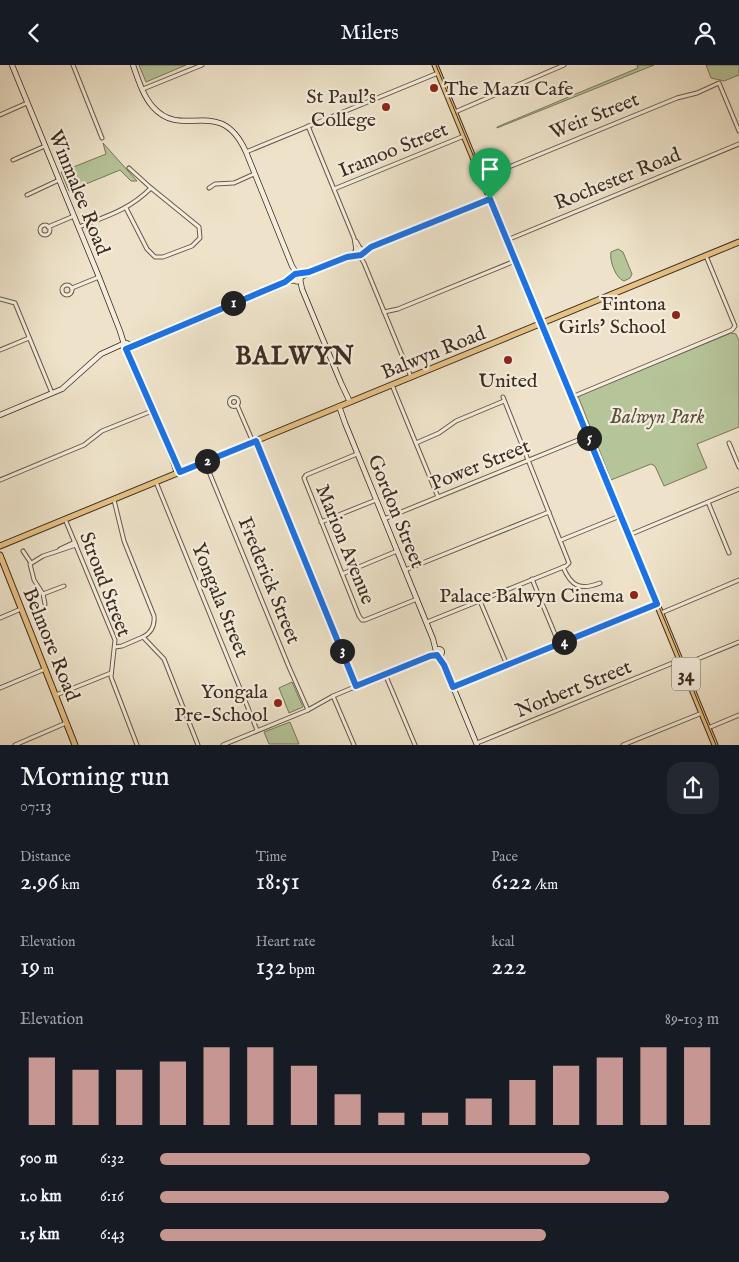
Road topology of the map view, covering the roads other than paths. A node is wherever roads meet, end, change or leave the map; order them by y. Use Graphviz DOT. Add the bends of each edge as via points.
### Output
graph roads {
  1 [pos="12,65"];
  2 [pos="72,65"];
  3 [pos="133,65"];
  4 [pos="202,65"];
  5 [pos="435,65"];
  6 [pos="564,65"];
  7 [pos="438,72"];
  8 [pos="143,89"];
  9 [pos="27,103"];
  10 [pos="454,112"];
  11 [pos="0,115"];
  12 [pos="308,127"];
  13 [pos="739,131"];
  14 [pos="464,136"];
  15 [pos="102,138"];
  16 [pos="739,144"];
  17 [pos="45,146"];
  18 [pos="246,152"];
  19 [pos="12,160"];
  20 [pos="129,167"];
  21 [pos="254,174"];
  22 [pos="482,178"];
  23 [pos="59,180"];
  24 [pos="212,181"];
  25 [pos="216,183"];
  26 [pos="151,188"];
  27 [pos="209,188"];
  28 [pos="334,189"];
  29 [pos="27,195"];
  30 [pos="490,199"];
  31 [pos="126,208"];
  32 [pos="74,216"];
  33 [pos="48,227"];
  34 [pos="78,227"];
  35 [pos="507,240"];
  36 [pos="739,242"];
  37 [pos="359,252"];
  38 [pos="706,256"];
  39 [pos="516,261"];
  40 [pos="99,277"];
  41 [pos="297,277"];
  42 [pos="72,287"];
  43 [pos="0,299"];
  44 [pos="398,309"];
  45 [pos="384,312"];
  46 [pos="386,317"];
  47 [pos="542,323"];
  48 [pos="30,338"];
  49 [pos="126,346"];
  50 [pos="0,350"];
  51 [pos="411,377"];
  52 [pos="392,385"];
  53 [pos="52,393"];
  54 [pos="502,397"];
  55 [pos="572,397"];
  56 [pos="504,401"];
  57 [pos="349,403"];
  58 [pos="238,405"];
  59 [pos="338,407"];
  60 [pos="153,411"];
  61 [pos="0,415"];
  62 [pos="588,436"];
  63 [pos="255,441"];
  64 [pos="416,443"];
  65 [pos="729,443"];
  66 [pos="357,454"];
  67 [pos="528,461"];
  68 [pos="205,462"];
  69 [pos="739,467"];
  70 [pos="178,473"];
  71 [pos="0,479"];
  72 [pos="156,482"];
  73 [pos="739,489"];
  74 [pos="438,497"];
  75 [pos="114,499"];
  76 [pos="376,500"];
  77 [pos="708,502"];
  78 [pos="549,512"];
  79 [pos="621,516"];
  80 [pos="65,519"];
  81 [pos="384,519"];
  82 [pos="321,523"];
  83 [pos="629,535"];
  84 [pos="561,540"];
  85 [pos="75,543"];
  86 [pos="0,546"];
  87 [pos="23,551"];
  88 [pos="397,551"];
  89 [pos="729,553"];
  90 [pos="0,555"];
  91 [pos="31,563"];
  92 [pos="563,567"];
  93 [pos="405,570"];
  94 [pos="342,574"];
  95 [pos="532,579"];
  96 [pos="739,580"];
  97 [pos="600,583"];
  98 [pos="64,586"];
  99 [pos="43,594"];
  100 [pos="417,599"];
  101 [pos="480,601"];
  102 [pos="45,604"];
  103 [pos="657,604"];
  104 [pos="22,609"];
  105 [pos="661,613"];
  106 [pos="0,618"];
  107 [pos="427,622"];
  108 [pos="143,637"];
  109 [pos="739,642"];
  110 [pos="559,644"];
  111 [pos="115,647"];
  112 [pos="438,653"];
  113 [pos="681,663"];
  114 [pos="507,665"];
  115 [pos="45,669"];
  116 [pos="111,673"];
  117 [pos="386,674"];
  118 [pos="356,686"];
  119 [pos="453,687"];
  120 [pos="0,688"];
  121 [pos="56,695"];
  122 [pos="333,696"];
  123 [pos="308,710"];
  124 [pos="702,713"];
  125 [pos="739,715"];
  126 [pos="67,723"];
  127 [pos="708,728"];
  128 [pos="258,730"];
  129 [pos="477,744"];
  130 [pos="15,745"];
  131 [pos="75,745"];
  132 [pos="137,745"];
  133 [pos="198,745"];
  134 [pos="223,745"];
  135 [pos="354,745"];
  136 [pos="415,745"];
  137 [pos="624,745"];
  138 [pos="715,745"];
  1 -- 9 [label="street, Winmalee Road"];
  2 -- 15 [label="street"];
  3 -- 8 [label="street"];
  4 -- 8 [label="street"];
  5 -- 7 [label="main road, 34"];
  6 -- 10 [label="street"];
  7 -- 10 [label="main road, 34"];
  7 -- 12 [label="street"];
  8 -- 18 [label="street" via="152,107 168,117 183,121 207,120 225,126 238,137"];
  9 -- 11 [label="street"];
  9 -- 17 [label="street, Winmalee Road"];
  10 -- 14 [label="main road, 34"];
  12 -- 18 [label="street"];
  12 -- 28 [label="street"];
  13 -- 22 [label="street, Weir Street" via="719,83"];
  14 -- 22 [label="main road, 34"];
  14 -- 28 [label="street, Iramoo Street"];
  16 -- 35 [label="street, Rochester Road"];
  17 -- 19 [label="street"];
  17 -- 23 [label="street, Winmalee Road"];
  18 -- 21 [label="street"];
  20 -- 26 [label="street"];
  21 -- 25 [label="street" via="234,183"];
  21 -- 41 [label="street"];
  22 -- 30 [label="main road, 34"];
  23 -- 29 [label="street"];
  23 -- 32 [label="street, Winmalee Road"];
  24 -- 25 [label="street"];
  25 -- 27 [label="street"];
  26 -- 31 [label="street"];
  26 -- 31 [label="street" via="199,227 200,238 195,245 155,257 147,249"];
  28 -- 37 [label="street"];
  30 -- 35 [label="main road, 34"];
  30 -- 37 [label="street"];
  31 -- 34 [label="street"];
  32 -- 33 [label="street"];
  32 -- 34 [label="street, Winmalee Road"];
  34 -- 40 [label="street, Winmalee Road"];
  35 -- 39 [label="main road, 34"];
  36 -- 38 [label="main road, Balwyn Road"];
  37 -- 41 [label="street"];
  37 -- 45 [label="street"];
  38 -- 47 [label="main road, Balwyn Road"];
  38 -- 55 [label="street" via="734,326 732,330"];
  39 -- 44 [label="street"];
  39 -- 47 [label="main road, 34"];
  40 -- 42 [label="street"];
  40 -- 49 [label="street, Winmalee Road"];
  41 -- 49 [label="street"];
  41 -- 57 [label="street"];
  43 -- 48 [label="street" via="14,302"];
  44 -- 45 [label="street"];
  44 -- 46 [label="street"];
  45 -- 46 [label="street"];
  46 -- 51 [label="street"];
  47 -- 51 [label="main road, Balwyn Road"];
  47 -- 55 [label="main road, 34"];
  48 -- 50 [label="street"];
  48 -- 53 [label="street"];
  49 -- 53 [label="street" via="101,354 64,388"];
  49 -- 60 [label="street, Winmalee Road"];
  51 -- 52 [label="main road, Balwyn Road"];
  52 -- 57 [label="main road, Balwyn Road"];
  52 -- 64 [label="street"];
  53 -- 61 [label="street"];
  54 -- 56 [label="street"];
  55 -- 62 [label="main road, 34"];
  56 -- 64 [label="street" via="456,421"];
  56 -- 67 [label="street"];
  57 -- 59 [label="main road, Balwyn Road"];
  58 -- 63 [label="street"];
  59 -- 63 [label="main road, Balwyn Road"];
  59 -- 66 [label="street, Gordon Street"];
  60 -- 70 [label="street, Winmalee Road"];
  60 -- 71 [label="street" via="102,431 84,445"];
  62 -- 67 [label="street, Power Street"];
  62 -- 79 [label="main road, 34"];
  63 -- 68 [label="main road, Balwyn Road"];
  63 -- 118 [label="street"];
  64 -- 74 [label="street"];
  65 -- 69 [label="street"];
  66 -- 76 [label="street, Gordon Street"];
  66 -- 82 [label="street, Marion Avenue" via="304,478"];
  67 -- 74 [label="street, Power Street"];
  67 -- 78 [label="street"];
  68 -- 70 [label="main road, Balwyn Road"];
  68 -- 123 [label="street, Frederick Street"];
  70 -- 72 [label="main road, Balwyn Road"];
  72 -- 75 [label="main road, Balwyn Road"];
  72 -- 128 [label="street, Yongala Street"];
  73 -- 77 [label="street"];
  74 -- 81 [label="street, Power Street"];
  75 -- 80 [label="main road, Balwyn Road"];
  75 -- 108 [label="street" via="124,541 154,616 153,627"];
  76 -- 81 [label="street, Gordon Street"];
  76 -- 82 [label="street"];
  77 -- 83 [label="street"];
  77 -- 89 [label="street"];
  78 -- 84 [label="street"];
  78 -- 93 [label="street"];
  79 -- 83 [label="main road, 34"];
  79 -- 84 [label="street"];
  80 -- 85 [label="street, Stroud Street"];
  80 -- 86 [label="main road, Balwyn Road"];
  81 -- 88 [label="street, Gordon Street"];
  82 -- 94 [label="street, Marion Avenue"];
  83 -- 103 [label="main road, 34"];
  84 -- 92 [label="street" via="569,563"];
  85 -- 91 [label="street"];
  85 -- 111 [label="street, Stroud Street" via="115,640"];
  87 -- 91 [label="street"];
  88 -- 93 [label="street, Gordon Street"];
  88 -- 94 [label="street"];
  90 -- 104 [label="main road, Belmore Road"];
  91 -- 99 [label="street" via="33,576"];
  92 -- 95 [label="street"];
  92 -- 97 [label="street" via="569,579 579,586"];
  93 -- 100 [label="street, Gordon Street"];
  94 -- 100 [label="street, Marion Avenue" via="362,620"];
  95 -- 101 [label="street"];
  95 -- 110 [label="street"];
  96 -- 105 [label="street"];
  98 -- 99 [label="street"];
  99 -- 102 [label="street"];
  100 -- 107 [label="street, Gordon Street"];
  101 -- 107 [label="street"];
  101 -- 114 [label="street"];
  103 -- 105 [label="main road, 34"];
  103 -- 110 [label="street"];
  104 -- 106 [label="street"];
  104 -- 115 [label="main road, Belmore Road"];
  105 -- 113 [label="main road, 34"];
  107 -- 112 [label="street, Gordon Street"];
  108 -- 111 [label="street"];
  108 -- 133 [label="street" via="164,659"];
  109 -- 113 [label="street, Norbert Street"];
  110 -- 114 [label="street"];
  111 -- 116 [label="street, Stroud Street"];
  112 -- 117 [label="street"];
  112 -- 119 [label="street, Gordon Street"];
  113 -- 124 [label="main road, 34"];
  113 -- 129 [label="street, Norbert Street"];
  114 -- 119 [label="street"];
  115 -- 120 [label="street"];
  115 -- 121 [label="main road, Belmore Road"];
  116 -- 121 [label="street"];
  116 -- 132 [label="street, Stroud Street"];
  117 -- 118 [label="street"];
  117 -- 136 [label="street"];
  118 -- 122 [label="street"];
  119 -- 129 [label="street, Gordon Street"];
  121 -- 126 [label="main road, Belmore Road"];
  122 -- 123 [label="street"];
  122 -- 135 [label="street"];
  123 -- 128 [label="street"];
  124 -- 127 [label="main road, 34"];
  124 -- 137 [label="street"];
  125 -- 127 [label="street"];
  126 -- 130 [label="street"];
  126 -- 131 [label="main road, Belmore Road"];
  127 -- 138 [label="main road, 34"];
  128 -- 134 [label="street"];
}
